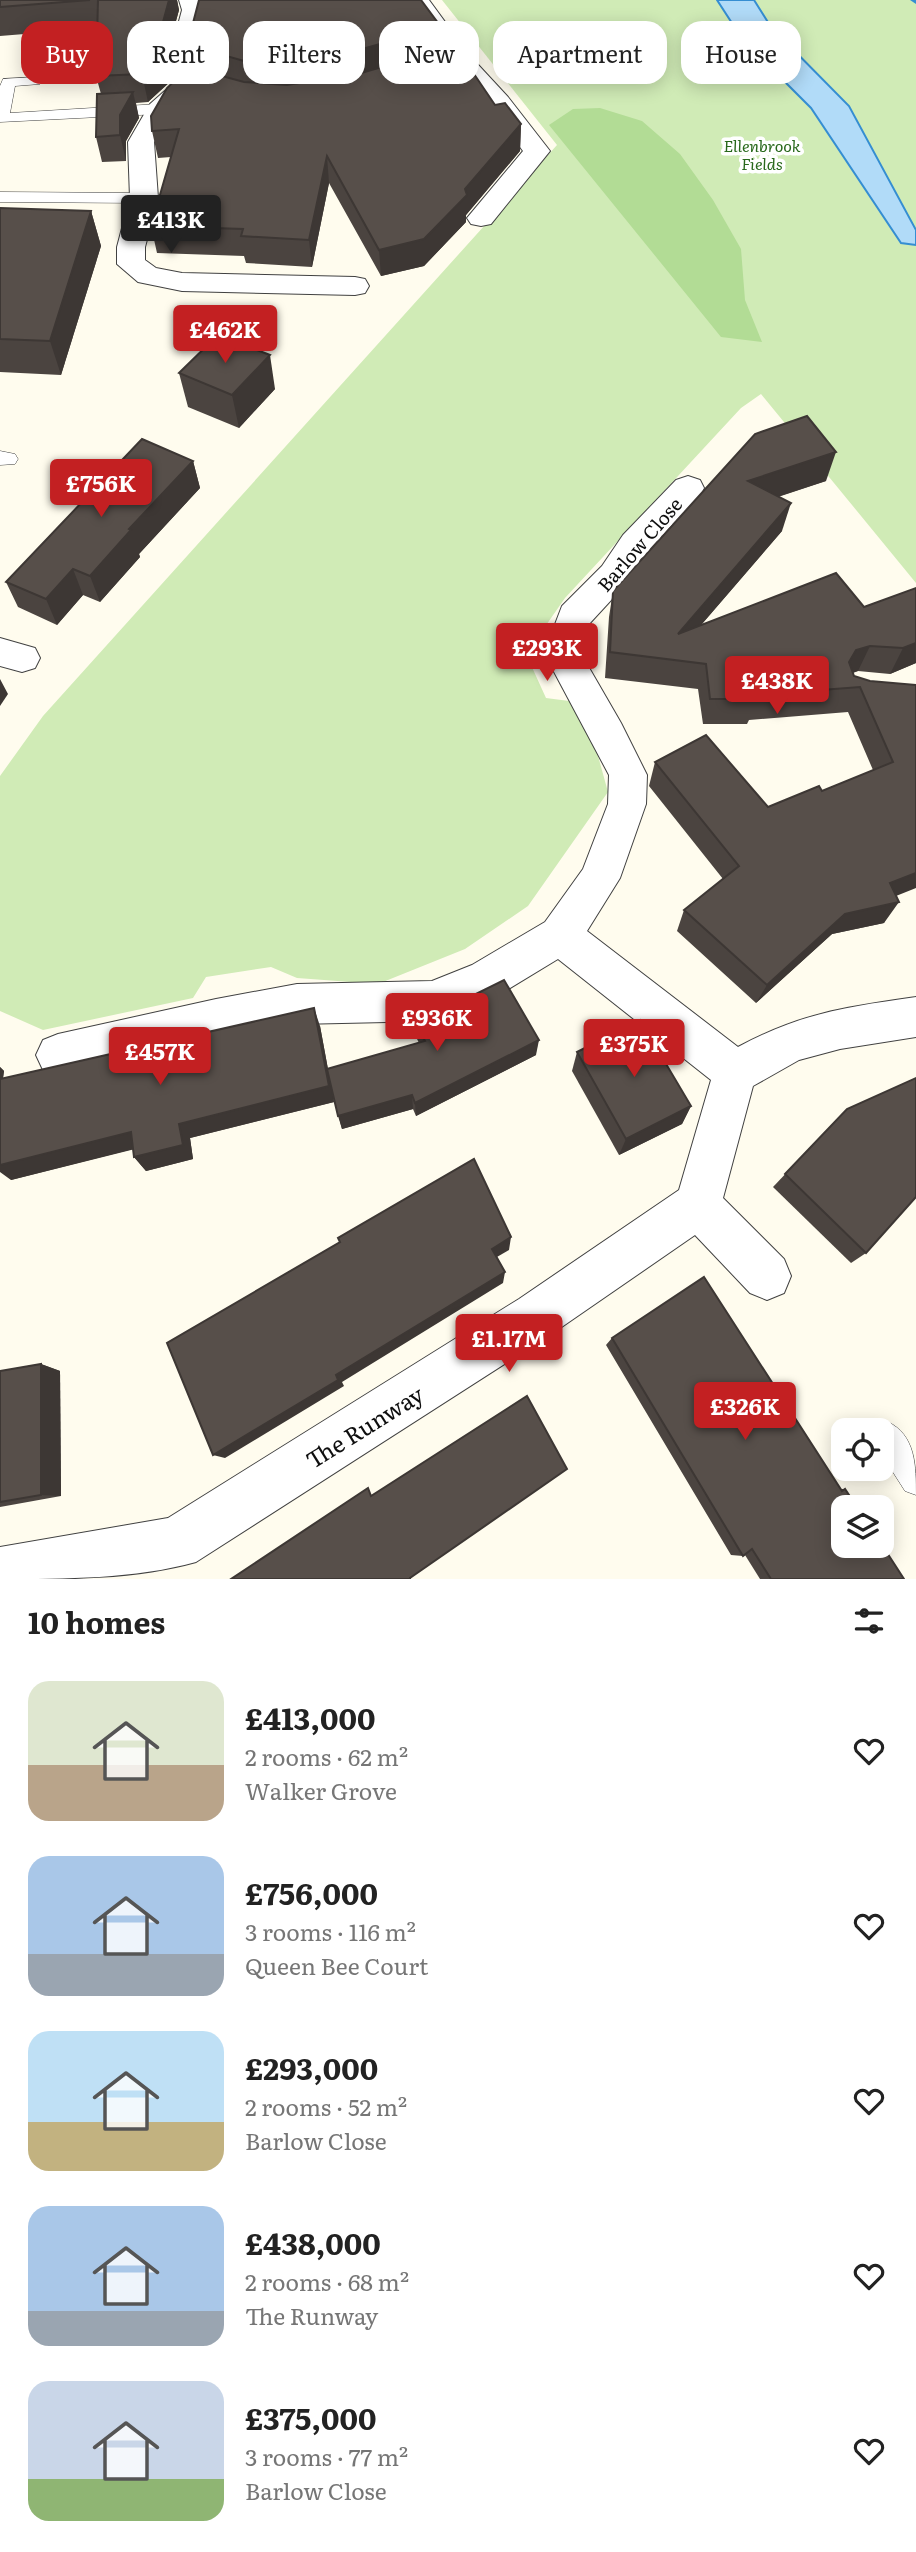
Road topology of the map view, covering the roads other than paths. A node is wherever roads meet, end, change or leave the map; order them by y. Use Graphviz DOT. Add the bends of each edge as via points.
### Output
graph roads {
  1 [pos="191,0"];
  2 [pos="417,0"];
  3 [pos="191,21"];
  4 [pos="432,21"];
  5 [pos="479,80"];
  6 [pos="21,82"];
  7 [pos="187,84"];
  8 [pos="196,84"];
  9 [pos="245,97"];
  10 [pos="159,109"];
  11 [pos="0,197"];
  12 [pos="144,198"];
  13 [pos="481,218"];
  14 [pos="355,286"];
  15 [pos="688,488"];
  16 [pos="560,936"];
  17 [pos="916,1017"];
  18 [pos="58,1055"];
  19 [pos="734,1072"];
  20 [pos="698,1205"];
  21 [pos="767,1276"];
  22 [pos="894,1446"];
  23 [pos="916,1480"];
  24 [pos="0,1574"];
  1 -- 3 [label="street"];
  2 -- 4 [label="street"];
  5 -- 13 [label="street" via="537,151"];
  6 -- 10 [label="lane" via="8,82 2,117"];
  7 -- 10 [label="street"];
  8 -- 9 [label="street"];
  10 -- 12 [label="street" via="141,142"];
  11 -- 12 [label="lane"];
  12 -- 14 [label="street" via="131,264 148,276 182,282"];
  15 -- 16 [label="street, Barlow Close" via="574,616 562,653 628,775 627,804 600,878"];
  16 -- 18 [label="street, Barlow Close" via="487,979 432,1001 297,1004"];
  16 -- 19 [label="street"];
  17 -- 19 [label="street" via="840,1028 790,1042"];
  19 -- 20 [label="street"];
  20 -- 21 [label="street"];
  20 -- 24 [label="street, The Runway" via="536,1316 177,1543"];
  22 -- 23 [label="lane"];
}
